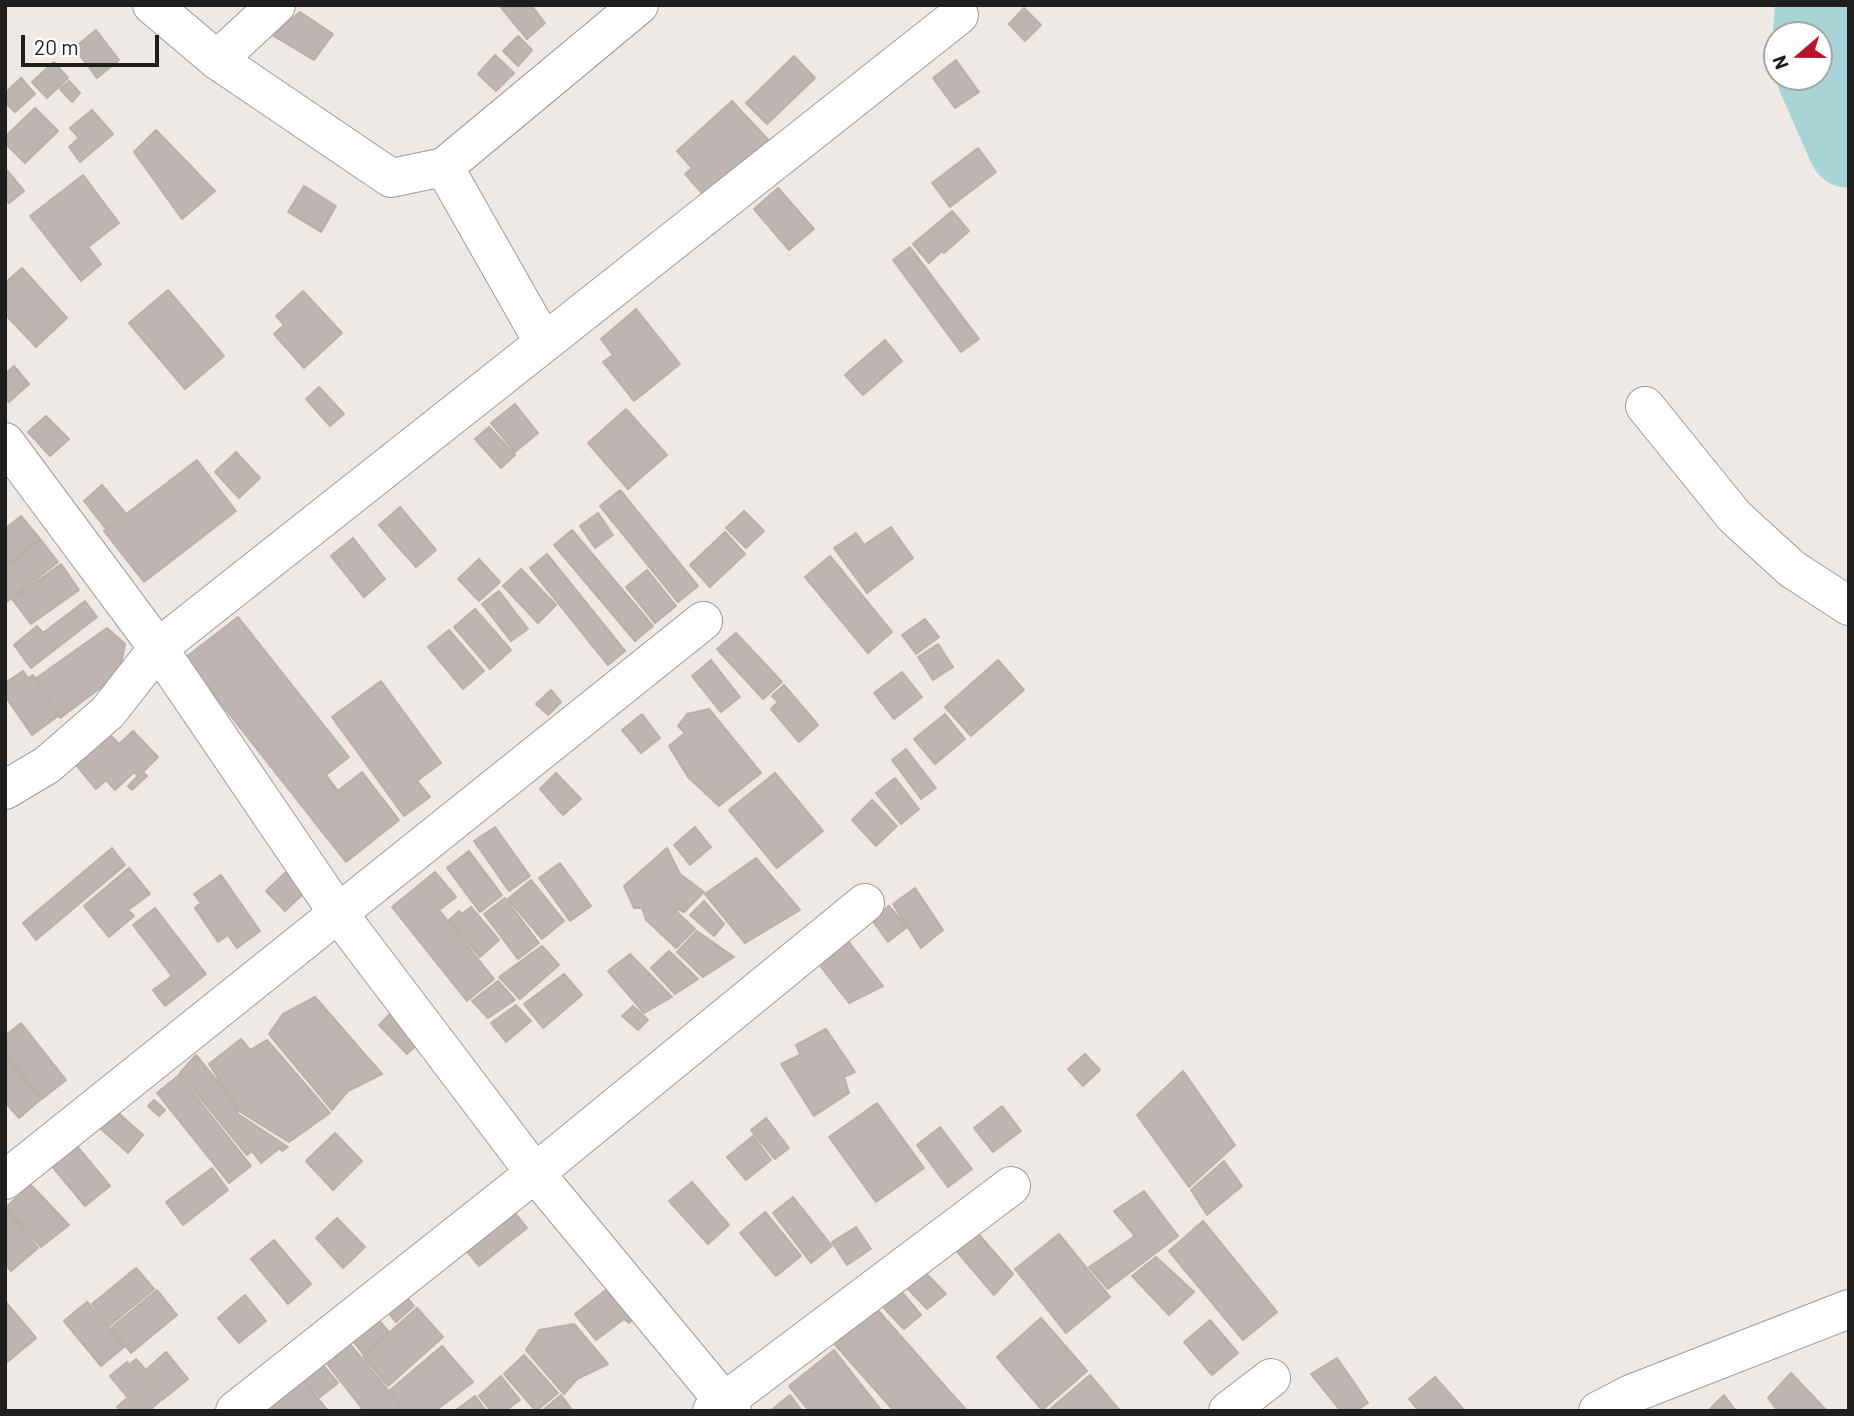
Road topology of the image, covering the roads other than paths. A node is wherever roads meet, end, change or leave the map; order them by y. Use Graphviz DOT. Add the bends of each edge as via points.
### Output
graph roads {
  1 [pos="152,5"];
  2 [pos="276,5"];
  3 [pos="639,5"];
  4 [pos="959,15"];
  5 [pos="217,60"];
  6 [pos="444,167"];
  7 [pos="544,343"];
  8 [pos="1645,406"];
  9 [pos="5,442"];
  10 [pos="1849,606"];
  11 [pos="703,621"];
  12 [pos="158,648"];
  13 [pos="5,790"];
  14 [pos="865,903"];
  15 [pos="338,913"];
  16 [pos="535,1173"];
  17 [pos="5,1180"];
  18 [pos="1011,1186"];
  19 [pos="1849,1309"];
  20 [pos="1271,1378"];
  21 [pos="1626,1405"];
  22 [pos="723,1408"];
  23 [pos="235,1411"];
  24 [pos="1228,1411"];
  1 -- 5 [label="street"];
  2 -- 5 [label="street"];
  3 -- 6 [label="street"];
  4 -- 7 [label="street"];
  5 -- 6 [label="street" via="391,178"];
  6 -- 7 [label="street"];
  7 -- 12 [label="street"];
  8 -- 10 [label="street" via="1735,517 1792,569"];
  9 -- 12 [label="street"];
  11 -- 15 [label="street"];
  12 -- 13 [label="street" via="108,712 47,765"];
  12 -- 15 [label="street"];
  14 -- 16 [label="street"];
  15 -- 16 [label="street"];
  15 -- 17 [label="street"];
  16 -- 22 [label="street"];
  16 -- 23 [label="street"];
  18 -- 22 [label="street"];
  19 -- 21 [label="street"];
  20 -- 24 [label="street"];
}
